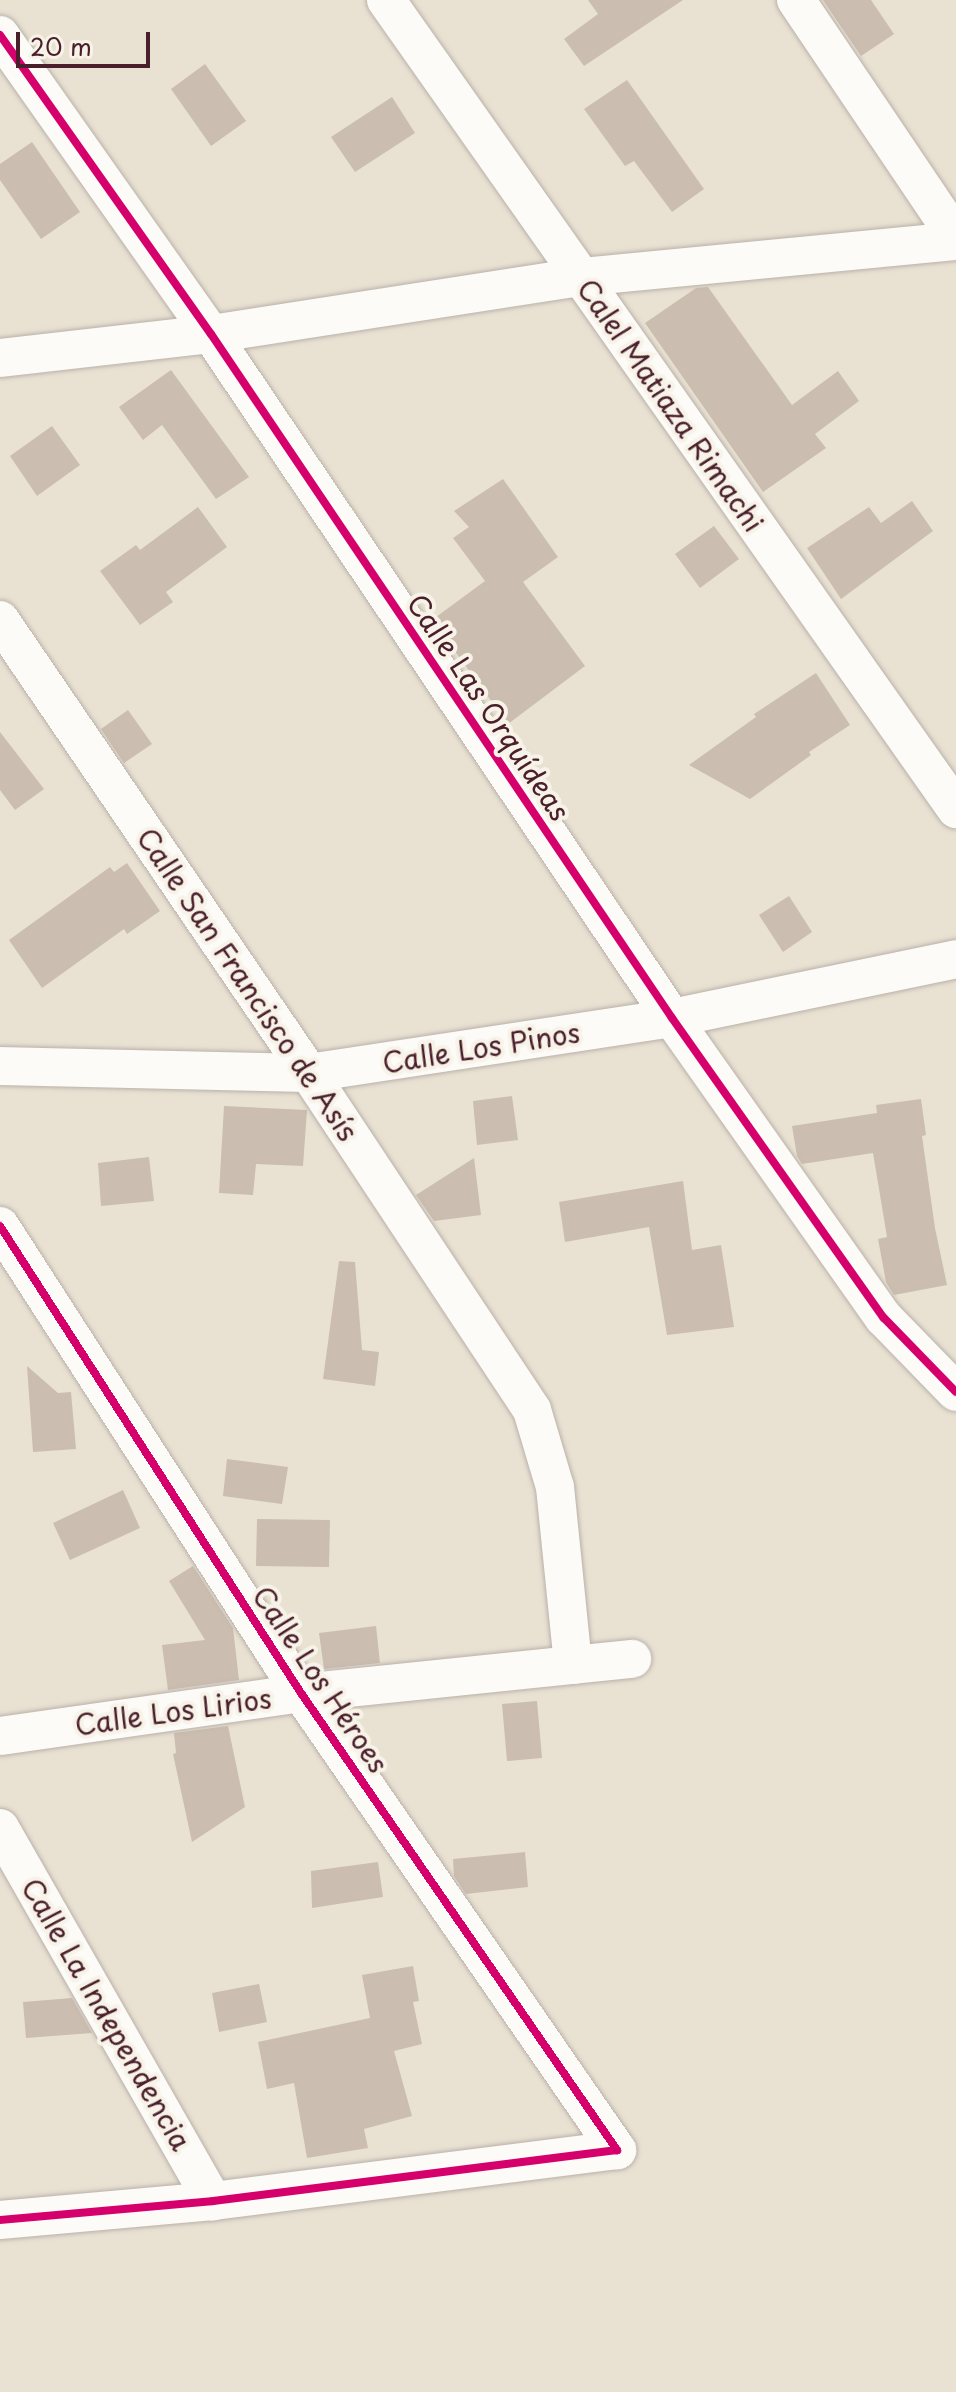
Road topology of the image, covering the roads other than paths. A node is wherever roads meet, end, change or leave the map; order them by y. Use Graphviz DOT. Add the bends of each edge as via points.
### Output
graph roads {
  1 [pos="386,0"];
  2 [pos="796,0"];
  3 [pos="0,35"];
  4 [pos="956,239"];
  5 [pos="581,277"];
  6 [pos="211,334"];
  7 [pos="0,358"];
  8 [pos="0,620"];
  9 [pos="956,809"];
  10 [pos="956,959"];
  11 [pos="672,1018"];
  12 [pos="0,1066"];
  13 [pos="309,1073"];
  14 [pos="0,1226"];
  15 [pos="956,1392"];
  16 [pos="632,1659"];
  17 [pos="573,1665"];
  18 [pos="301,1693"];
  19 [pos="0,1736"];
  20 [pos="0,1828"];
  21 [pos="213,2201"];
  22 [pos="0,2220"];
  1 -- 5 [label="street, Calel Matiaza Rimachi"];
  2 -- 4 [label="street"];
  3 -- 6 [label="street, Calle Las Orquídeas"];
  4 -- 5 [label="street"];
  5 -- 6 [label="street"];
  5 -- 9 [label="street, Calel Matiaza Rimachi"];
  6 -- 7 [label="street"];
  6 -- 11 [label="street, Calle Las Orquídeas"];
  8 -- 13 [label="street, Calle San Francisco de Asís"];
  10 -- 11 [label="street, Calle Los Pinos"];
  11 -- 13 [label="street, Calle Los Pinos"];
  11 -- 15 [label="street, Calle Las Orquídeas" via="884,1318"];
  12 -- 13 [label="street, Calle Los Pinos"];
  13 -- 17 [label="street, Calle San Francisco de Asís" via="532,1410 555,1487"];
  14 -- 18 [label="street, Calle Los Héroes"];
  16 -- 17 [label="street, Calle Los Lirios"];
  17 -- 18 [label="street, Calle Los Lirios"];
  18 -- 19 [label="street, Calle Los Lirios"];
  18 -- 21 [label="street, Calle Los Héroes" via="617,2150"];
  20 -- 21 [label="street, Calle La Independencia"];
  21 -- 22 [label="street"];
}
